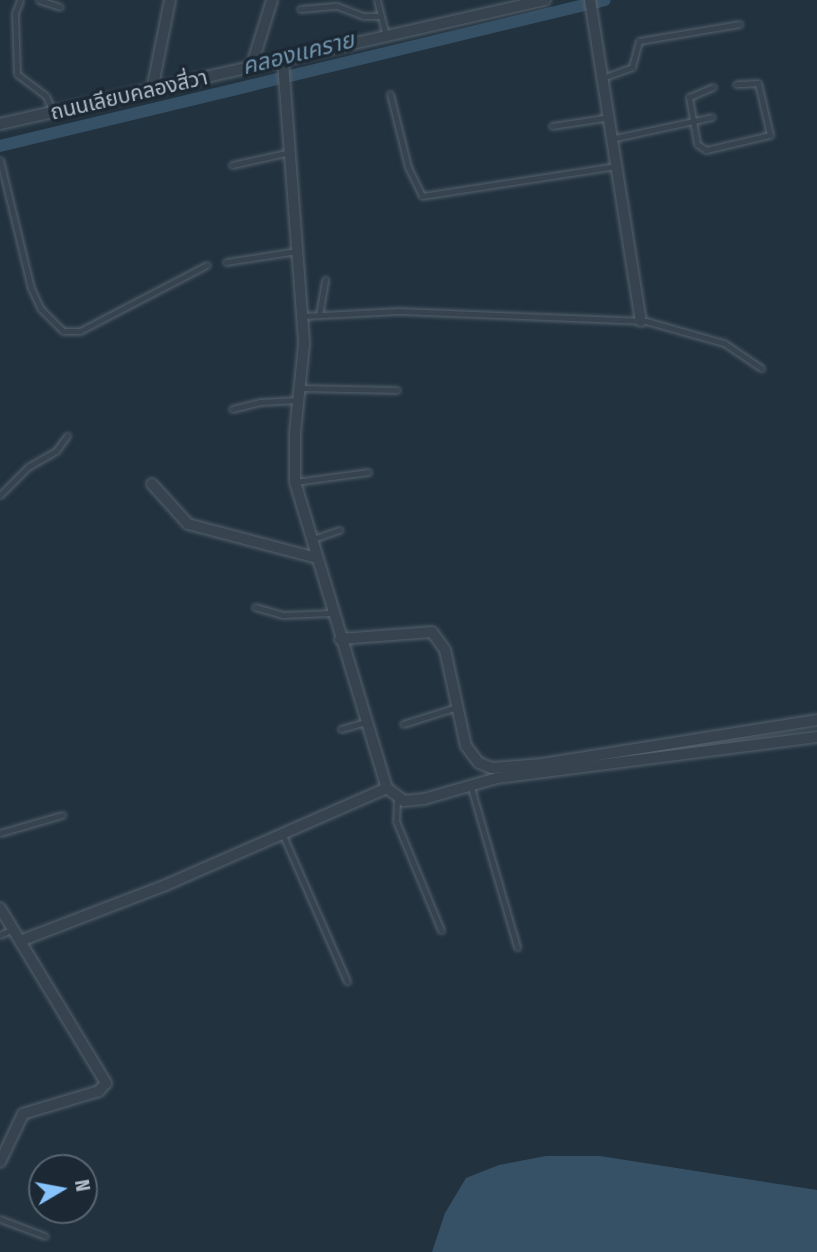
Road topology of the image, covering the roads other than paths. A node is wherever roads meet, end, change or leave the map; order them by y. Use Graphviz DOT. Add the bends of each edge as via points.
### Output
graph roads {
  1 [pos="20,0"];
  2 [pos="39,0"];
  3 [pos="170,0"];
  4 [pos="272,0"];
  5 [pos="377,0"];
  6 [pos="545,0"];
  7 [pos="590,0"];
  8 [pos="503,5"];
  9 [pos="60,7"];
  10 [pos="300,9"];
  11 [pos="381,16"];
  12 [pos="740,23"];
  13 [pos="386,37"];
  14 [pos="282,62"];
  15 [pos="251,68"];
  16 [pos="605,78"];
  17 [pos="736,84"];
  18 [pos="713,87"];
  19 [pos="152,90"];
  20 [pos="390,94"];
  21 [pos="53,112"];
  22 [pos="611,117"];
  23 [pos="712,117"];
  24 [pos="693,121"];
  25 [pos="0,124"];
  26 [pos="552,126"];
  27 [pos="615,138"];
  28 [pos="290,152"];
  29 [pos="0,160"];
  30 [pos="233,165"];
  31 [pos="618,166"];
  32 [pos="296,251"];
  33 [pos="226,262"];
  34 [pos="206,265"];
  35 [pos="325,280"];
  36 [pos="319,315"];
  37 [pos="303,317"];
  38 [pos="641,321"];
  39 [pos="761,368"];
  40 [pos="301,388"];
  41 [pos="397,390"];
  42 [pos="299,400"];
  43 [pos="232,409"];
  44 [pos="67,436"];
  45 [pos="368,472"];
  46 [pos="295,482"];
  47 [pos="152,484"];
  48 [pos="0,495"];
  49 [pos="339,530"];
  50 [pos="313,539"];
  51 [pos="317,558"];
  52 [pos="255,607"];
  53 [pos="331,613"];
  54 [pos="340,639"];
  55 [pos="458,707"];
  56 [pos="817,720"];
  57 [pos="366,722"];
  58 [pos="403,724"];
  59 [pos="341,729"];
  60 [pos="817,737"];
  61 [pos="470,784"];
  62 [pos="387,788"];
  63 [pos="397,798"];
  64 [pos="62,816"];
  65 [pos="0,833"];
  66 [pos="282,833"];
  67 [pos="0,908"];
  68 [pos="13,929"];
  69 [pos="441,930"];
  70 [pos="0,934"];
  71 [pos="20,941"];
  72 [pos="517,947"];
  73 [pos="347,981"];
  74 [pos="0,1162"];
  75 [pos="0,1219"];
  76 [pos="45,1236"];
  1 -- 21 [label="lane" via="15,13 17,74 46,96"];
  2 -- 9 [label="lane"];
  3 -- 19 [label="street"];
  4 -- 15 [label="street"];
  5 -- 11 [label="lane"];
  6 -- 8 [label="street, ถนนเลียบคลองสี่วา"];
  7 -- 16 [label="street"];
  8 -- 13 [label="street, ถนนเลียบคลองสี่วา"];
  10 -- 11 [label="lane" via="337,6 363,16"];
  11 -- 13 [label="lane"];
  12 -- 16 [label="lane" via="639,41 632,67"];
  13 -- 14 [label="street, ถนนเลียบคลองสี่วา"];
  14 -- 15 [label="street, ถนนเลียบคลองสี่วา"];
  14 -- 28 [label="street"];
  15 -- 19 [label="street, ถนนเลียบคลองสี่วา"];
  16 -- 22 [label="street"];
  17 -- 24 [label="lane" via="754,81 762,89 767,138 706,150 697,144"];
  18 -- 24 [label="lane" via="690,97"];
  19 -- 21 [label="street, ถนนเลียบคลองสี่วา"];
  20 -- 31 [label="lane" via="408,167 422,196"];
  21 -- 25 [label="street, ถนนเลียบคลองสี่วา"];
  22 -- 26 [label="lane"];
  22 -- 27 [label="street"];
  23 -- 24 [label="lane"];
  24 -- 27 [label="lane"];
  27 -- 31 [label="street"];
  28 -- 30 [label="lane"];
  28 -- 32 [label="street"];
  29 -- 34 [label="lane" via="31,288 41,309 63,331 80,331"];
  31 -- 38 [label="street"];
  32 -- 33 [label="lane"];
  32 -- 37 [label="street"];
  35 -- 36 [label="lane"];
  36 -- 37 [label="lane"];
  36 -- 38 [label="lane" via="410,312"];
  37 -- 40 [label="street"];
  38 -- 39 [label="lane" via="672,325 724,343"];
  40 -- 41 [label="lane"];
  40 -- 42 [label="street"];
  42 -- 43 [label="lane" via="270,400"];
  42 -- 46 [label="street"];
  44 -- 48 [label="lane" via="56,452 28,467"];
  45 -- 46 [label="lane"];
  46 -- 50 [label="street"];
  47 -- 51 [label="street" via="188,524"];
  49 -- 50 [label="lane"];
  50 -- 51 [label="street"];
  51 -- 53 [label="street"];
  52 -- 53 [label="lane" via="283,615"];
  53 -- 54 [label="street"];
  54 -- 55 [label="street" via="432,632 445,650"];
  54 -- 57 [label="street"];
  55 -- 56 [label="street" via="471,754 492,768"];
  55 -- 58 [label="lane"];
  57 -- 59 [label="lane"];
  57 -- 62 [label="street"];
  60 -- 61 [label="street"];
  61 -- 63 [label="street" via="424,799"];
  61 -- 72 [label="lane"];
  62 -- 63 [label="street"];
  62 -- 66 [label="street"];
  63 -- 69 [label="lane" via="396,821"];
  64 -- 65 [label="lane"];
  66 -- 71 [label="street"];
  66 -- 73 [label="lane"];
  67 -- 68 [label="street"];
  68 -- 70 [label="lane"];
  68 -- 71 [label="street"];
  71 -- 74 [label="street" via="106,1083 99,1091 23,1114"];
  75 -- 76 [label="lane"];
}
